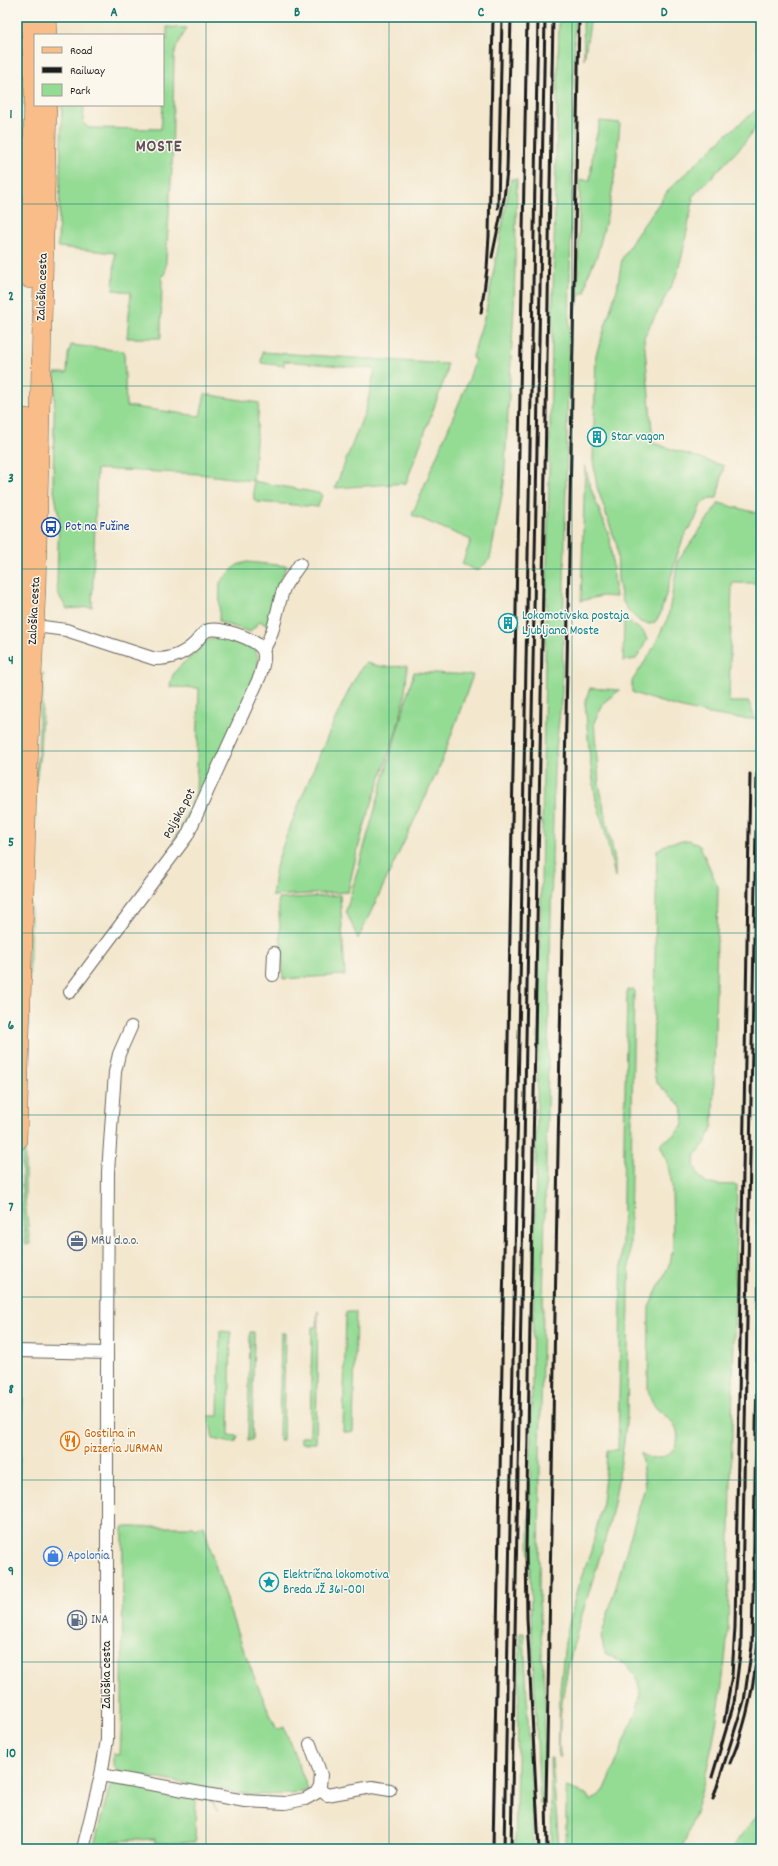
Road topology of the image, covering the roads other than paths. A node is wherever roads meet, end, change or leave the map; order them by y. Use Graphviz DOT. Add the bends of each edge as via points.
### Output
graph roads {
  1 [pos="30,17"];
  2 [pos="46,17"];
  3 [pos="47,34"];
  4 [pos="47,106"];
  5 [pos="300,564"];
  6 [pos="26,625"];
  7 [pos="17,647"];
  8 [pos="263,650"];
  9 [pos="274,953"];
  10 [pos="273,975"];
  11 [pos="70,992"];
  12 [pos="131,1027"];
  13 [pos="17,1141"];
  14 [pos="17,1351"];
  15 [pos="107,1353"];
  16 [pos="310,1744"];
  17 [pos="101,1775"];
  18 [pos="319,1789"];
  19 [pos="390,1790"];
  20 [pos="83,1849"];
  1 -- 6 [label="main road, Zaloška cesta" via="34,93 26,433"];
  2 -- 3 [label="main road"];
  4 -- 6 [label="main road, Zaloška cesta"];
  5 -- 8 [label="street, Poljska pot" via="285,586 270,639"];
  6 -- 7 [label="main road, Zaloška cesta"];
  6 -- 8 [label="street" via="66,630 155,659 166,659 186,651 207,631 214,629 246,637"];
  6 -- 13 [label="main road, Zaloška cesta" via="27,790"];
  8 -- 11 [label="street, Poljska pot" via="260,676 187,836"];
  9 -- 10 [label="street"];
  12 -- 15 [label="street, Zaloška cesta" via="119,1054 115,1072 108,1172"];
  14 -- 15 [label="street"];
  15 -- 17 [label="street, Zaloška cesta" via="107,1740"];
  16 -- 18 [label="street" via="321,1775"];
  17 -- 18 [label="street" via="245,1801 285,1803 305,1799"];
  17 -- 20 [label="street, Zaloška cesta"];
  18 -- 19 [label="street" via="327,1795 372,1787"];
}
